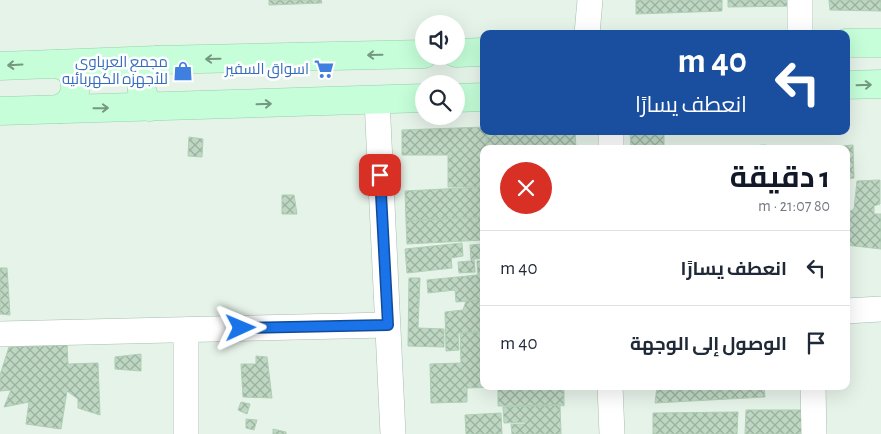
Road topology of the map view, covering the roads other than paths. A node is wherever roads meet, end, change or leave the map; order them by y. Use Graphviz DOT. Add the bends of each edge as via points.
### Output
graph roads {
  1 [pos="590,0"];
  2 [pos="800,0"];
  3 [pos="587,30"];
  4 [pos="800,30"];
  5 [pos="881,42"];
  6 [pos="850,43"];
  7 [pos="480,52"];
  8 [pos="465,53"];
  9 [pos="415,54"];
  10 [pos="157,60"];
  11 [pos="58,64"];
  12 [pos="0,66"];
  13 [pos="881,84"];
  14 [pos="850,85"];
  15 [pos="480,97"];
  16 [pos="415,98"];
  17 [pos="465,98"];
  18 [pos="376,100"];
  19 [pos="150,107"];
  20 [pos="60,109"];
  21 [pos="0,111"];
  22 [pos="881,309"];
  23 [pos="850,310"];
  24 [pos="388,325"];
  25 [pos="186,330"];
  26 [pos="0,334"];
  27 [pos="610,390"];
  28 [pos="813,390"];
  29 [pos="186,434"];
  30 [pos="393,434"];
  31 [pos="612,434"];
  32 [pos="814,434"];
  1 -- 3 [label="street"];
  2 -- 4 [label="street"];
  5 -- 6 [label="street"];
  7 -- 8 [label="street"];
  9 -- 10 [label="street, one-way"];
  10 -- 11 [label="street"];
  10 -- 19 [label="street" via="142,76 141,87"];
  11 -- 12 [label="street, one-way"];
  11 -- 20 [label="street" via="68,69 75,79 75,92 70,102"];
  14 -- 13 [label="street, one-way"];
  15 -- 17 [label="street"];
  16 -- 18 [label="street"];
  19 -- 18 [label="street, one-way"];
  18 -- 24 [label="street"];
  20 -- 19 [label="street, one-way"];
  20 -- 21 [label="street"];
  22 -- 23 [label="street"];
  24 -- 25 [label="street"];
  24 -- 30 [label="street"];
  25 -- 26 [label="street"];
  25 -- 29 [label="street"];
  27 -- 31 [label="street"];
  28 -- 32 [label="street"];
}
